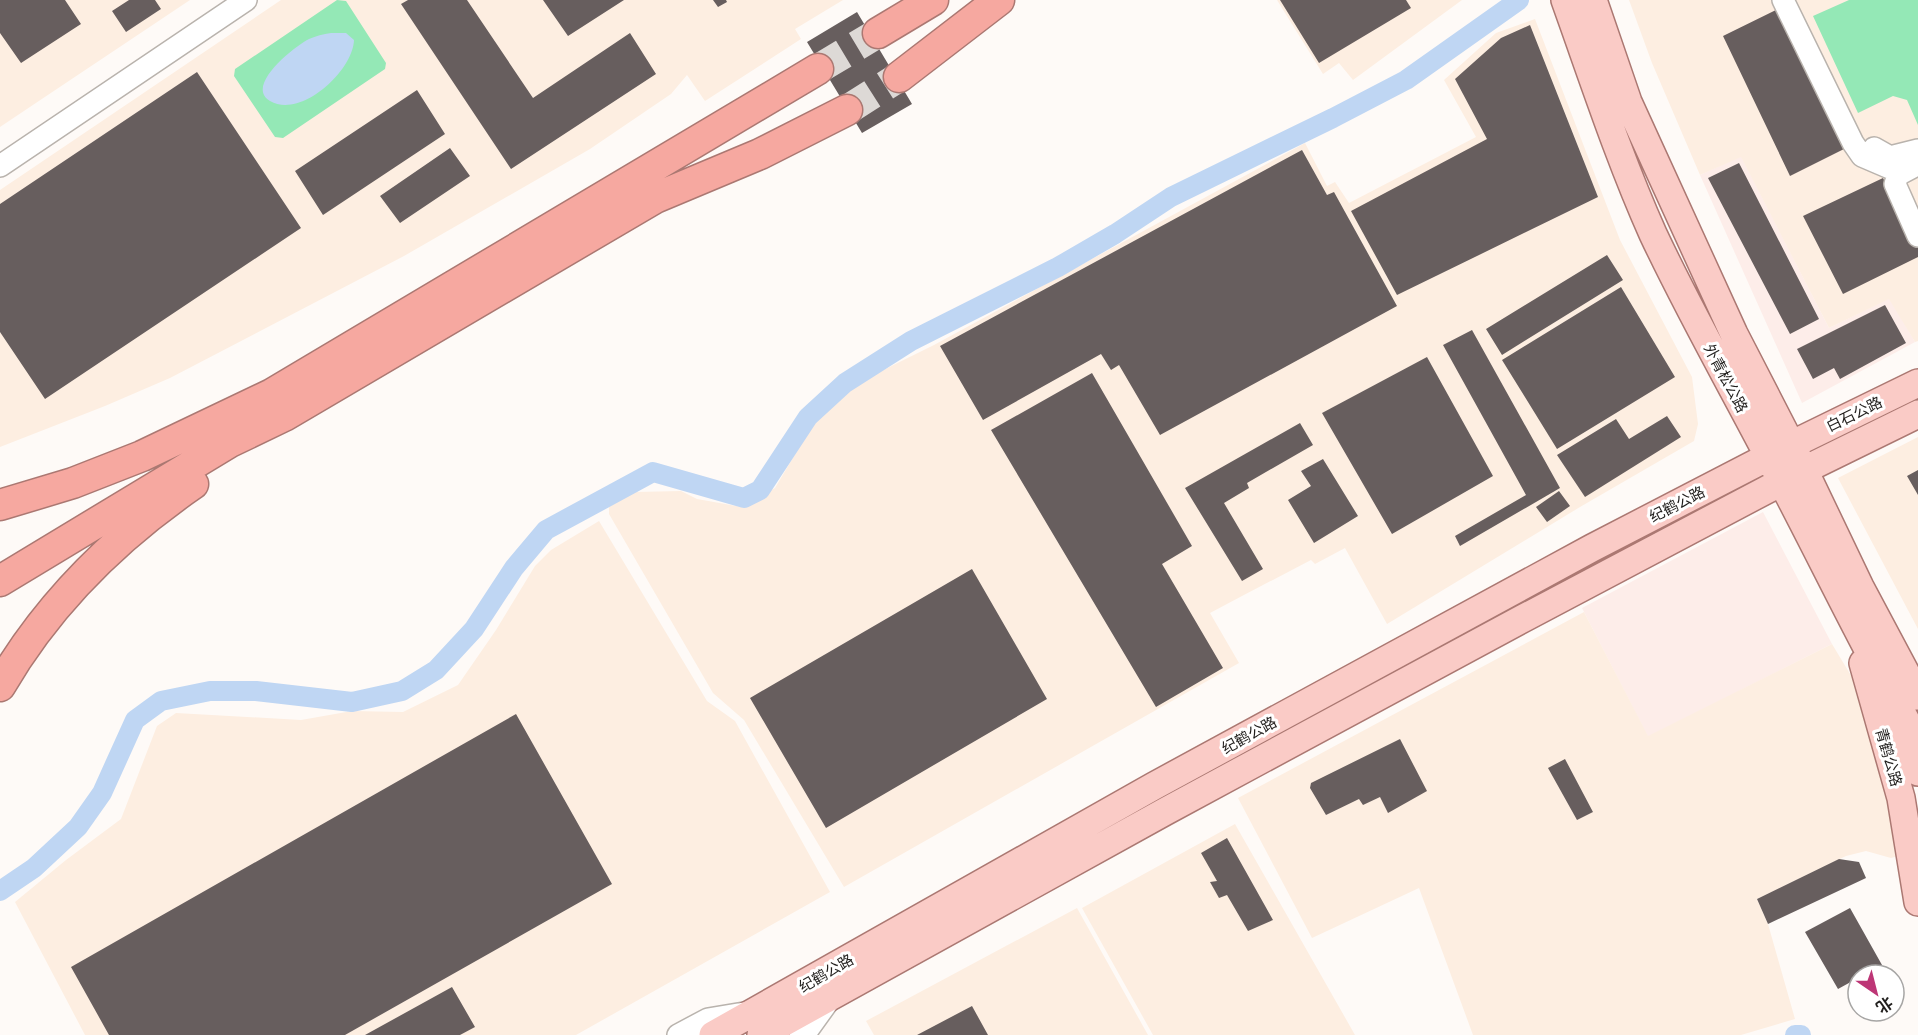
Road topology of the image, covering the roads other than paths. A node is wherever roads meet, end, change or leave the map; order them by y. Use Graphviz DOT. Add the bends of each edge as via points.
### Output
graph roads {
  1 [pos="246,0"];
  2 [pos="933,0"];
  3 [pos="999,0"];
  4 [pos="1565,0"];
  5 [pos="1783,0"];
  6 [pos="1794,0"];
  7 [pos="1595,1"];
  8 [pos="878,33"];
  9 [pos="818,69"];
  10 [pos="899,77"];
  11 [pos="847,110"];
  12 [pos="1918,150"];
  13 [pos="0,166"];
  14 [pos="1911,167"];
  15 [pos="1918,236"];
  16 [pos="1918,383"];
  17 [pos="278,405"];
  18 [pos="1918,414"];
  19 [pos="1780,451"];
  20 [pos="1793,476"];
  21 [pos="0,506"];
  22 [pos="0,564"];
  23 [pos="0,581"];
  24 [pos="1857,605"];
  25 [pos="0,686"];
  26 [pos="1908,700"];
  27 [pos="1918,742"];
  28 [pos="1918,772"];
  29 [pos="1918,902"];
  30 [pos="832,996"];
  31 [pos="760,1023"];
  32 [pos="678,1035"];
  33 [pos="713,1035"];
  34 [pos="800,1035"];
  1 -- 13 [label="street"];
  2 -- 8 [label="highway"];
  3 -- 10 [label="highway"];
  4 -- 19 [label="main road, 外青松公路" via="1653,233 1710,348"];
  5 -- 14 [label="street" via="1862,156 1883,165"];
  6 -- 12 [label="street" via="1859,135 1890,157"];
  7 -- 19 [label="main road, 外青松公路" via="1628,102 1734,334"];
  9 -- 17 [label="highway"];
  11 -- 17 [label="highway" via="760,154 655,198"];
  14 -- 15 [label="street" via="1898,175 1895,184"];
  16 -- 19 [label="main road, 白石公路"];
  17 -- 21 [label="highway" via="73,483"];
  17 -- 22 [label="highway" via="232,424"];
  17 -- 23 [label="highway" via="230,442"];
  17 -- 25 [label="highway" via="87,573 42,622"];
  18 -- 20 [label="main road, 白石公路"];
  19 -- 20 [label="main road, 外青松公路"];
  19 -- 31 [label="main road, 纪鹤公路" via="1592,548 1165,781"];
  20 -- 24 [label="main road, 外青松公路"];
  20 -- 30 [label="main road, 纪鹤公路" via="1166,811"];
  24 -- 26 [label="main road, 外青松公路"];
  24 -- 29 [label="main road, 青鹤公路" via="1901,798"];
  26 -- 27 [label="main road, 外青松公路"];
  26 -- 28 [label="main road, 青鹤公路"];
  30 -- 31 [label="main road, 纪鹤公路"];
  30 -- 34 [label="street"];
  31 -- 32 [label="street" via="708,1019"];
  31 -- 33 [label="main road, 纪鹤公路"];
}
